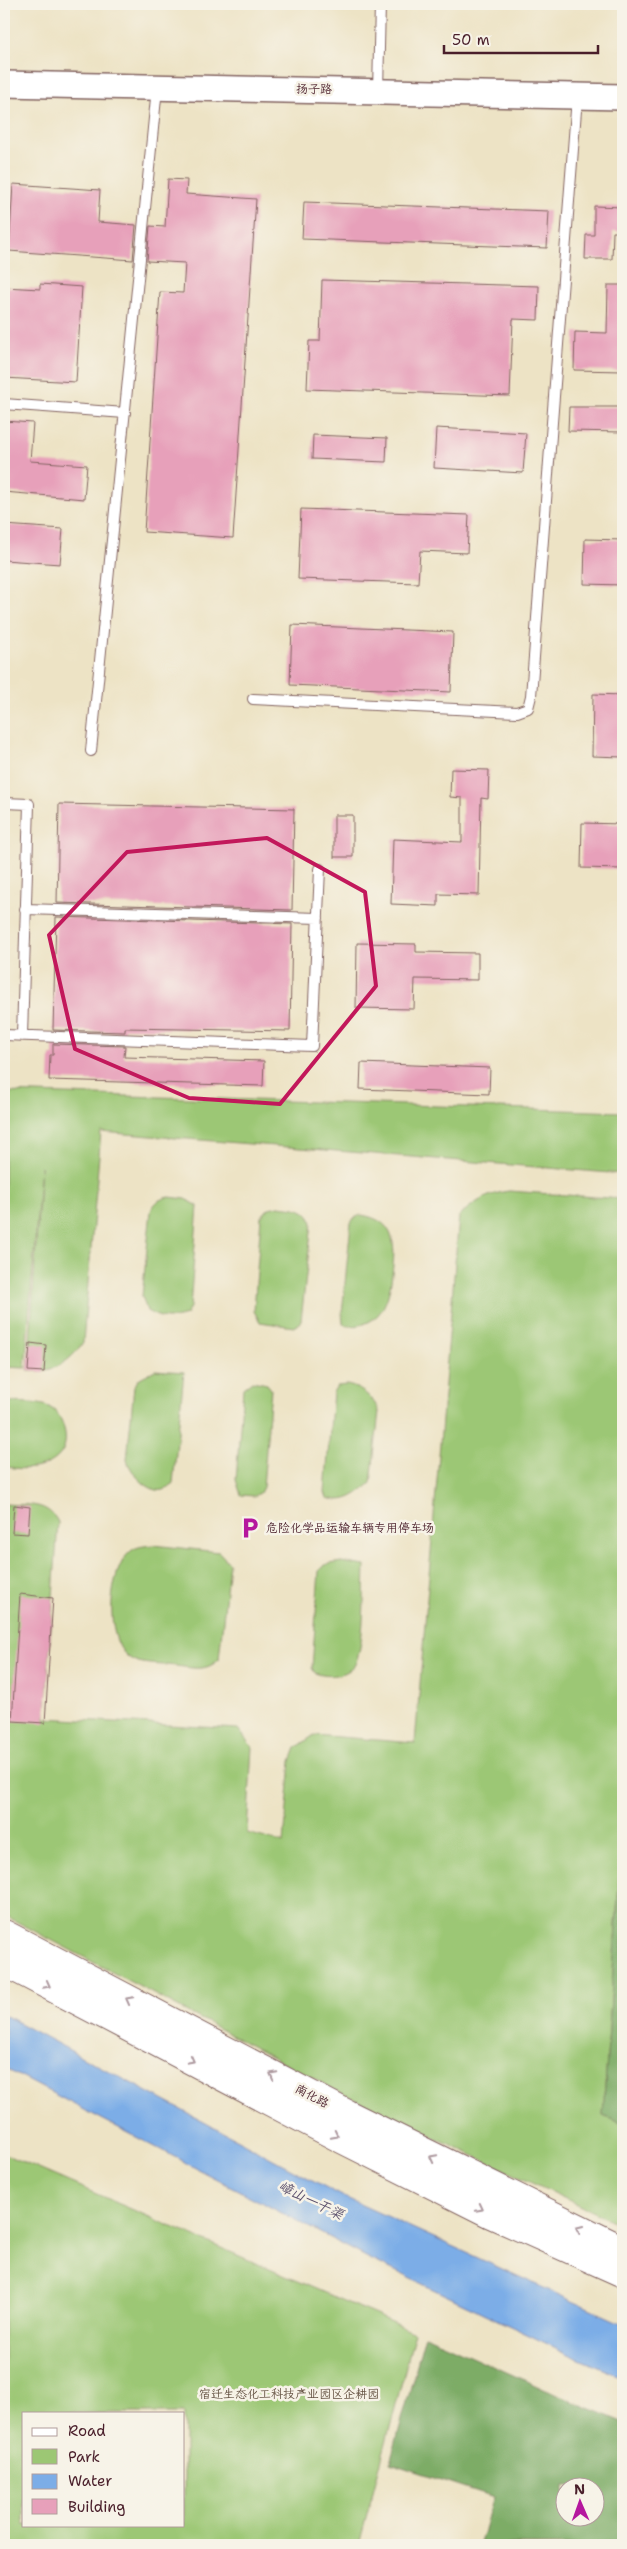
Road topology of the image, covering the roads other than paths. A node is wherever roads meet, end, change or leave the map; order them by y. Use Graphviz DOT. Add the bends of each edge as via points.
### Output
graph roads {
  1 [pos="380,4"];
  2 [pos="4,84"];
  3 [pos="157,87"];
  4 [pos="378,91"];
  5 [pos="578,96"];
  6 [pos="623,97"];
  7 [pos="4,404"];
  8 [pos="125,414"];
  9 [pos="253,699"];
  10 [pos="91,752"];
  11 [pos="4,803"];
  12 [pos="320,869"];
  13 [pos="26,909"];
  14 [pos="318,918"];
  15 [pos="4,1035"];
  16 [pos="22,1036"];
  17 [pos="4,1934"];
  18 [pos="4,1962"];
  19 [pos="623,2250"];
  20 [pos="623,2273"];
  1 -- 4 [label="lane"];
  2 -- 3 [label="street, 扬子路"];
  3 -- 4 [label="street, 扬子路"];
  3 -- 8 [label="lane"];
  4 -- 5 [label="street, 扬子路"];
  5 -- 6 [label="street, 扬子路"];
  5 -- 9 [label="lane" via="528,708 517,712"];
  7 -- 8 [label="lane"];
  8 -- 10 [label="lane"];
  11 -- 13 [label="lane" via="29,804"];
  12 -- 14 [label="lane"];
  13 -- 14 [label="lane"];
  13 -- 16 [label="lane"];
  14 -- 16 [label="lane" via="312,1046"];
  15 -- 16 [label="lane"];
  19 -- 17 [label="main road, 南化路, one-way" via="355,2118"];
  18 -- 20 [label="main road, 南化路, one-way" via="491,2214"];
}
